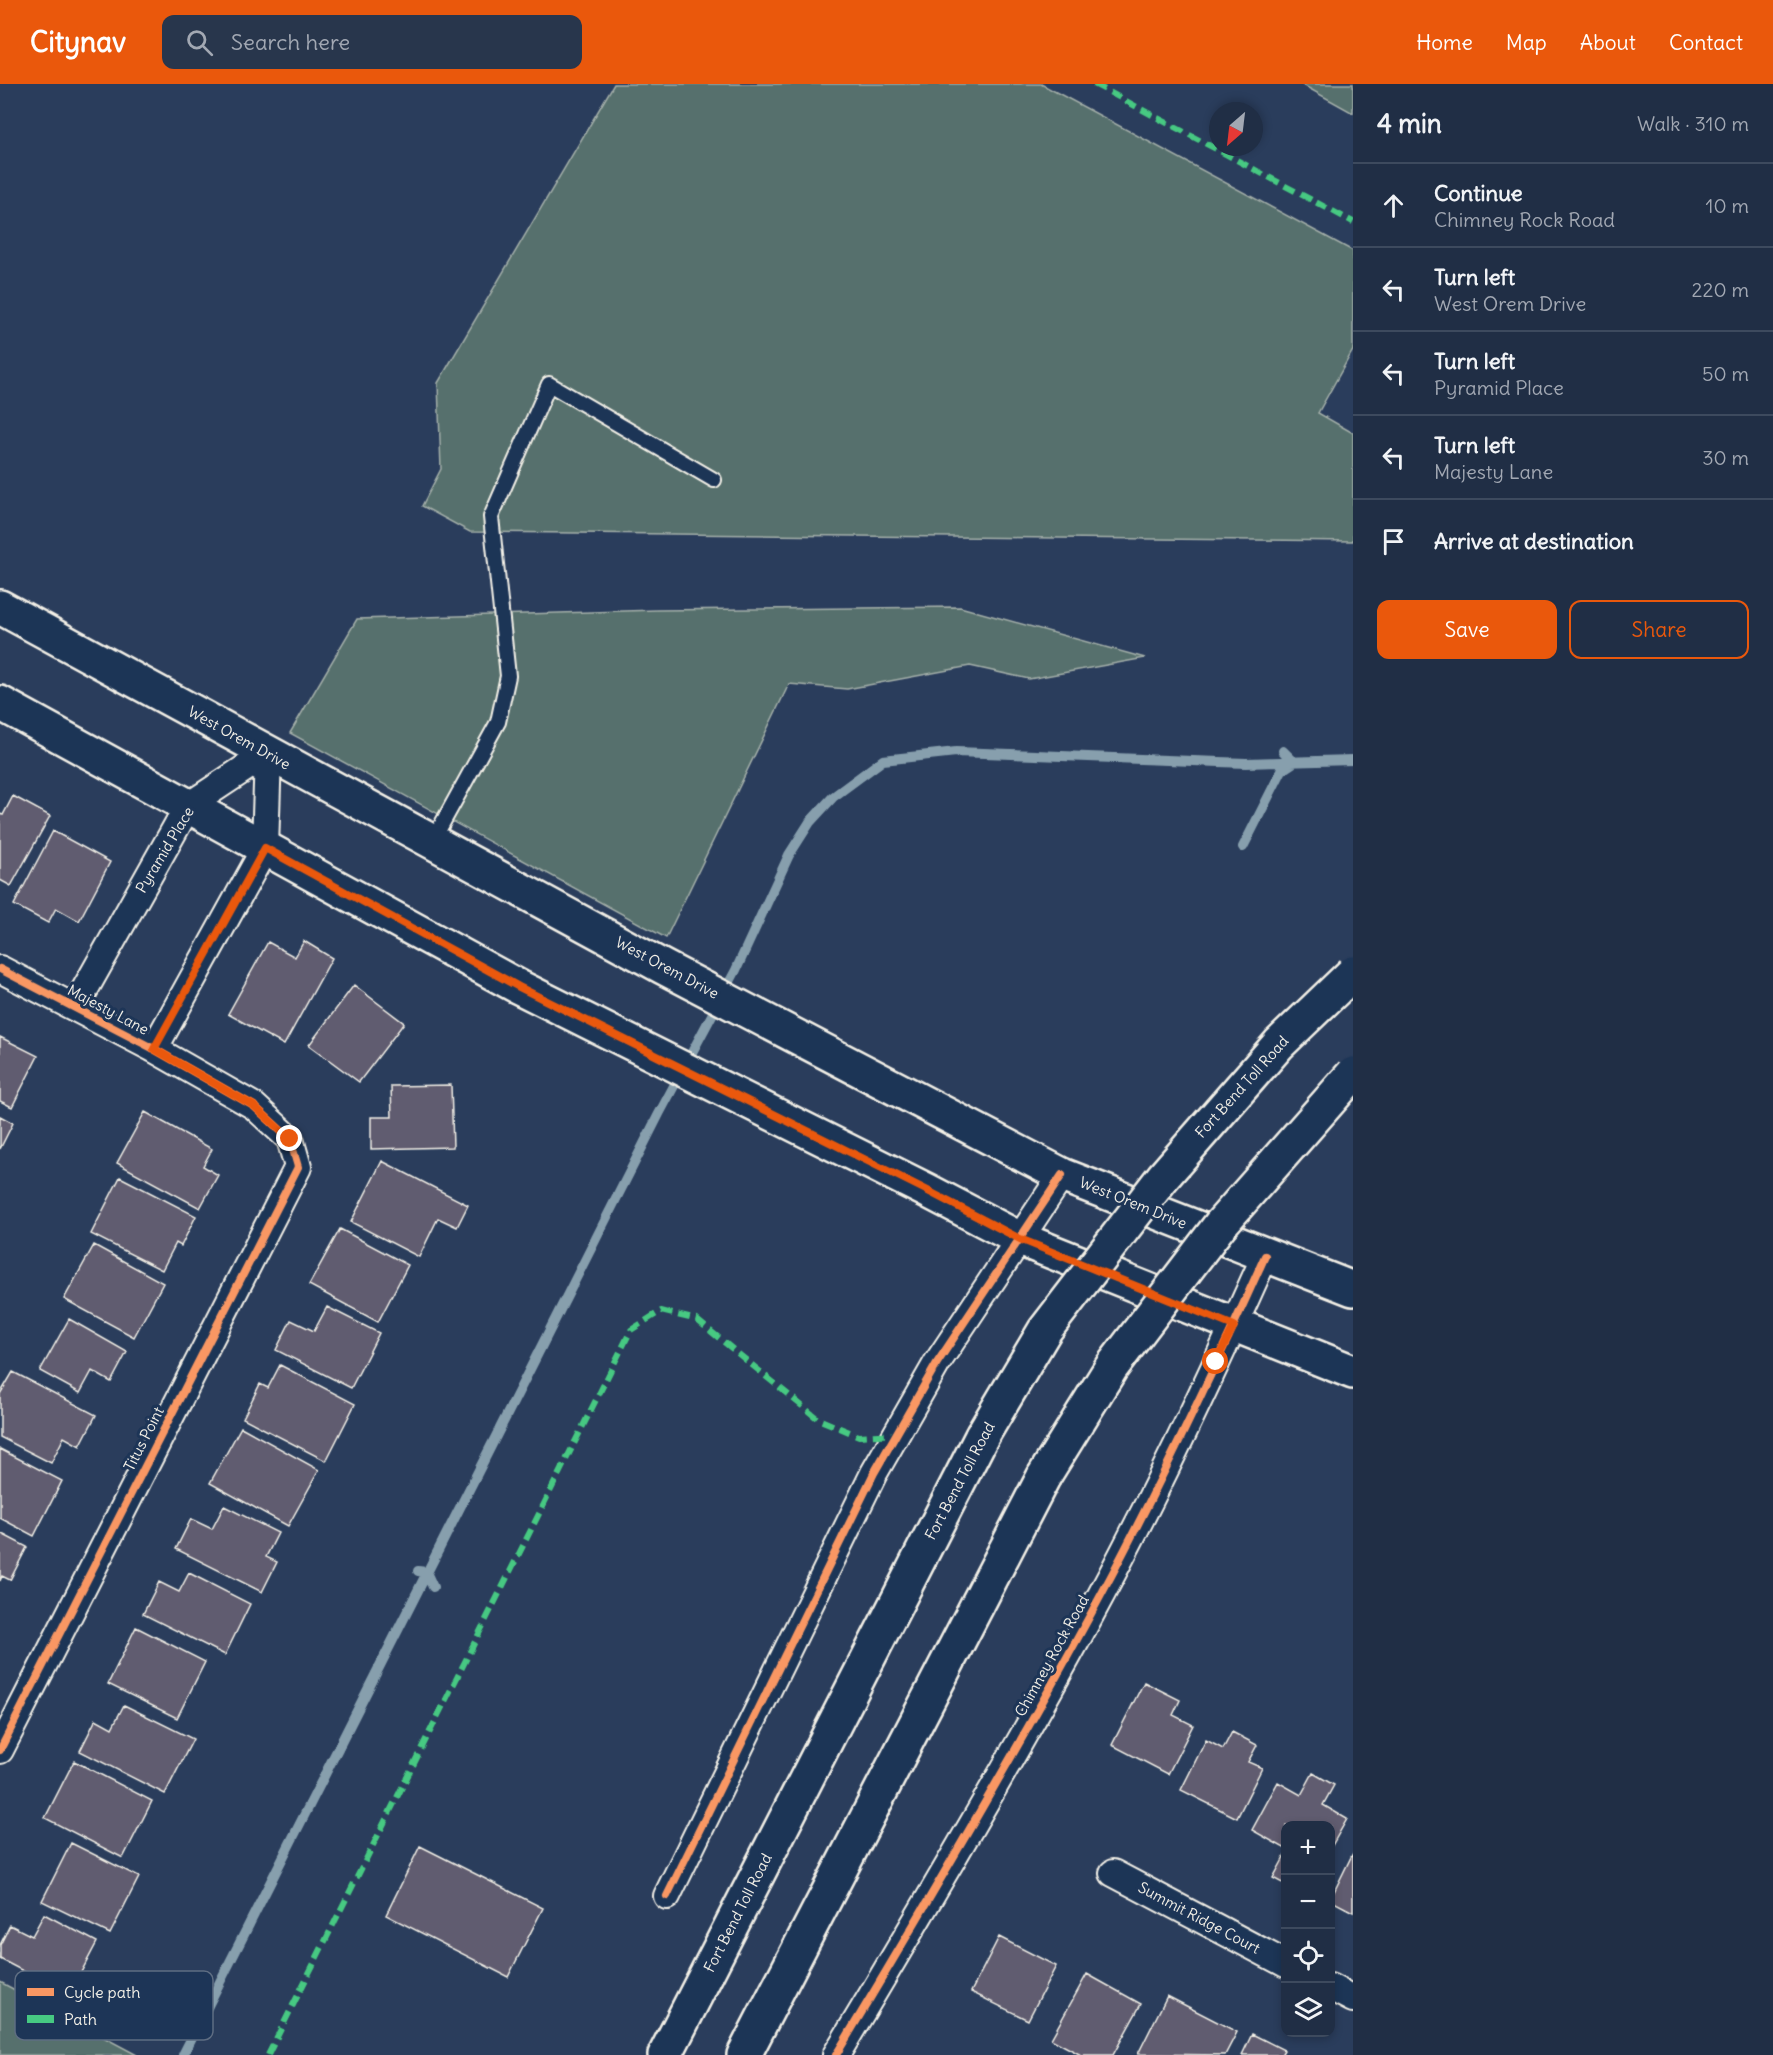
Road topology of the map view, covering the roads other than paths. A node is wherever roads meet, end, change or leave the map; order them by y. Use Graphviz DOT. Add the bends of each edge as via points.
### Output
graph roads {
  1 [pos="714,480"];
  2 [pos="0,607"];
  3 [pos="0,703"];
  4 [pos="268,753"];
  5 [pos="188,806"];
  6 [pos="432,842"];
  7 [pos="265,848"];
  8 [pos="0,969"];
  9 [pos="1353,973"];
  10 [pos="75,1007"];
  11 [pos="154,1049"];
  12 [pos="1353,1074"];
  13 [pos="290,1139"];
  14 [pos="1062,1174"];
  15 [pos="1020,1239"];
  16 [pos="1265,1256"];
  17 [pos="1353,1289"];
  18 [pos="1234,1326"];
  19 [pos="1353,1372"];
  20 [pos="0,1750"];
  21 [pos="1113,1873"];
  22 [pos="667,1896"];
  23 [pos="1281,1961"];
  24 [pos="1335,1990"];
  25 [pos="1353,1999"];
  26 [pos="665,2055"];
  27 [pos="744,2055"];
  28 [pos="836,2055"];
  1 -- 6 [label="lane" via="549,384 491,517 508,676 498,722"];
  2 -- 4 [label="main road, West Orem Drive"];
  3 -- 5 [label="main road"];
  4 -- 5 [label="street, Pyramid Place"];
  4 -- 6 [label="main road, West Orem Drive"];
  4 -- 7 [label="street"];
  5 -- 7 [label="main road"];
  5 -- 10 [label="street, Pyramid Place"];
  6 -- 14 [label="main road, West Orem Drive" via="774,1026"];
  7 -- 11 [label="street"];
  7 -- 15 [label="main road" via="519,987"];
  8 -- 10 [label="street, Majesty Lane"];
  9 -- 26 [label="main road, Fort Bend Toll Road, bridge" via="1279,1044 1163,1177 1046,1330 982,1436"];
  10 -- 11 [label="street, Majesty Lane"];
  11 -- 13 [label="street, Majesty Lane" via="254,1106"];
  12 -- 27 [label="main road, bridge" via="1220,1225 1111,1368 1044,1476"];
  13 -- 20 [label="street, Titus Point" via="298,1167"];
  14 -- 15 [label="street"];
  14 -- 16 [label="main road, West Orem Drive"];
  15 -- 18 [label="main road"];
  15 -- 22 [label="street" via="937,1363 874,1473"];
  16 -- 17 [label="main road, West Orem Drive"];
  16 -- 18 [label="street, Chimney Rock Road"];
  18 -- 19 [label="main road"];
  18 -- 28 [label="street, Chimney Rock Road" via="1088,1619 965,1840"];
  21 -- 23 [label="street, Summit Ridge Court"];
  24 -- 25 [label="street"];
}
